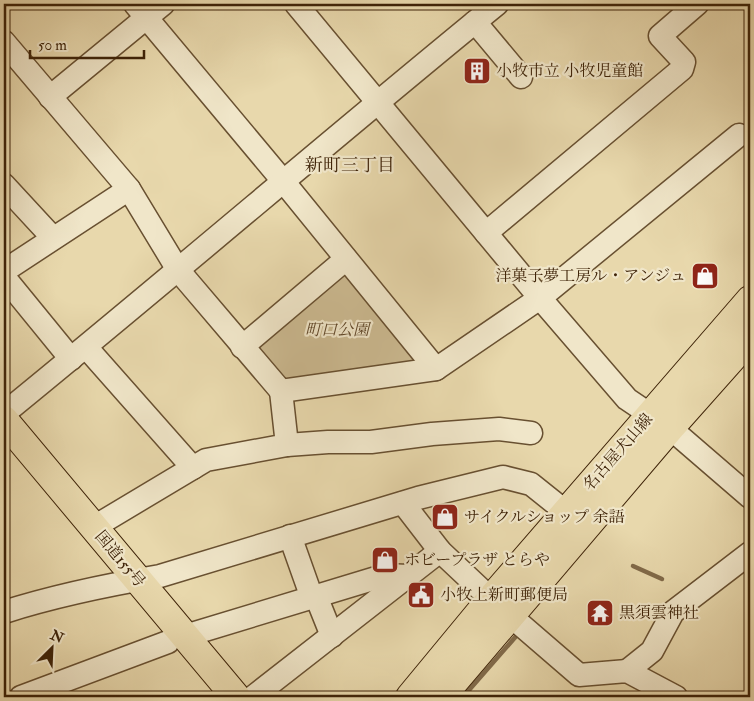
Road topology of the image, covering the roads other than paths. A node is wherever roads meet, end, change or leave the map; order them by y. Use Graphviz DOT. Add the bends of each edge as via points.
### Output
graph roads {
  1 [pos="296,4"];
  2 [pos="497,4"];
  3 [pos="696,4"];
  4 [pos="148,8"];
  5 [pos="475,22"];
  6 [pos="4,42"];
  7 [pos="521,77"];
  8 [pos="50,97"];
  9 [pos="378,102"];
  10 [pos="739,135"];
  11 [pos="282,181"];
  12 [pos="4,185"];
  13 [pos="129,189"];
  14 [pos="486,233"];
  15 [pos="53,238"];
  16 [pos="346,259"];
  17 [pos="178,270"];
  18 [pos="4,271"];
  19 [pos="4,277"];
  20 [pos="540,298"];
  21 [pos="750,300"];
  22 [pos="750,338"];
  23 [pos="242,347"];
  24 [pos="79,353"];
  25 [pos="436,369"];
  26 [pos="281,391"];
  27 [pos="4,411"];
  28 [pos="4,420"];
  29 [pos="661,421"];
  30 [pos="530,433"];
  31 [pos="287,445"];
  32 [pos="4,450"];
  33 [pos="193,468"];
  34 [pos="750,497"];
  35 [pos="403,503"];
  36 [pos="566,512"];
  37 [pos="94,527"];
  38 [pos="290,536"];
  39 [pos="440,551"];
  40 [pos="750,553"];
  41 [pos="408,576"];
  42 [pos="128,582"];
  43 [pos="314,597"];
  44 [pos="500,606"];
  45 [pos="4,612"];
  46 [pos="332,636"];
  47 [pos="177,639"];
  48 [pos="627,671"];
  49 [pos="21,697"];
  50 [pos="214,697"];
  51 [pos="236,697"];
  52 [pos="253,697"];
  53 [pos="410,697"];
  54 [pos="441,697"];
  55 [pos="676,697"];
  1 -- 9 [label="street"];
  2 -- 5 [label="street"];
  3 -- 14 [label="street" via="660,36 684,62 682,69"];
  4 -- 8 [label="street"];
  4 -- 11 [label="street"];
  5 -- 7 [label="street"];
  5 -- 9 [label="street"];
  6 -- 8 [label="street"];
  8 -- 13 [label="street"];
  9 -- 11 [label="street"];
  9 -- 14 [label="street"];
  10 -- 20 [label="street"];
  11 -- 16 [label="street"];
  11 -- 17 [label="street"];
  12 -- 15 [label="street"];
  13 -- 15 [label="street"];
  13 -- 17 [label="street"];
  14 -- 20 [label="street"];
  15 -- 18 [label="street"];
  16 -- 23 [label="street"];
  16 -- 25 [label="street"];
  17 -- 23 [label="street"];
  17 -- 24 [label="street"];
  19 -- 24 [label="street"];
  20 -- 25 [label="street"];
  20 -- 29 [label="street" via="627,399"];
  21 -- 29 [label="main road, 名古屋犬山線"];
  22 -- 29 [label="main road, 名古屋犬山線"];
  23 -- 26 [label="street"];
  24 -- 27 [label="street"];
  24 -- 33 [label="street"];
  25 -- 26 [label="street"];
  26 -- 31 [label="street"];
  28 -- 37 [label="main road, 国道155号"];
  29 -- 34 [label="street"];
  29 -- 36 [label="main road, 名古屋犬山線"];
  29 -- 44 [label="main road, 名古屋犬山線"];
  30 -- 31 [label="street" via="499,429 371,442"];
  31 -- 33 [label="street" via="206,460"];
  32 -- 42 [label="main road, 国道155号"];
  33 -- 37 [label="street"];
  35 -- 36 [label="street" via="503,477 531,484"];
  35 -- 38 [label="street"];
  35 -- 39 [label="street"];
  36 -- 44 [label="main road, 名古屋犬山線"];
  37 -- 42 [label="main road, 国道155号"];
  38 -- 42 [label="street" via="160,576"];
  38 -- 43 [label="street"];
  39 -- 41 [label="street"];
  39 -- 44 [label="street"];
  40 -- 48 [label="street" via="673,612 652,651"];
  41 -- 43 [label="street" via="386,575"];
  41 -- 46 [label="street"];
  42 -- 45 [label="street"];
  42 -- 47 [label="main road, 国道155号"];
  43 -- 46 [label="street"];
  43 -- 47 [label="street"];
  44 -- 48 [label="street" via="579,675"];
  44 -- 53 [label="main road, 名古屋犬山線"];
  44 -- 54 [label="main road, 名古屋犬山線"];
  46 -- 52 [label="street"];
  47 -- 49 [label="street"];
  47 -- 50 [label="main road, 国道155号"];
  47 -- 51 [label="main road, 国道155号"];
  48 -- 55 [label="street"];
}
